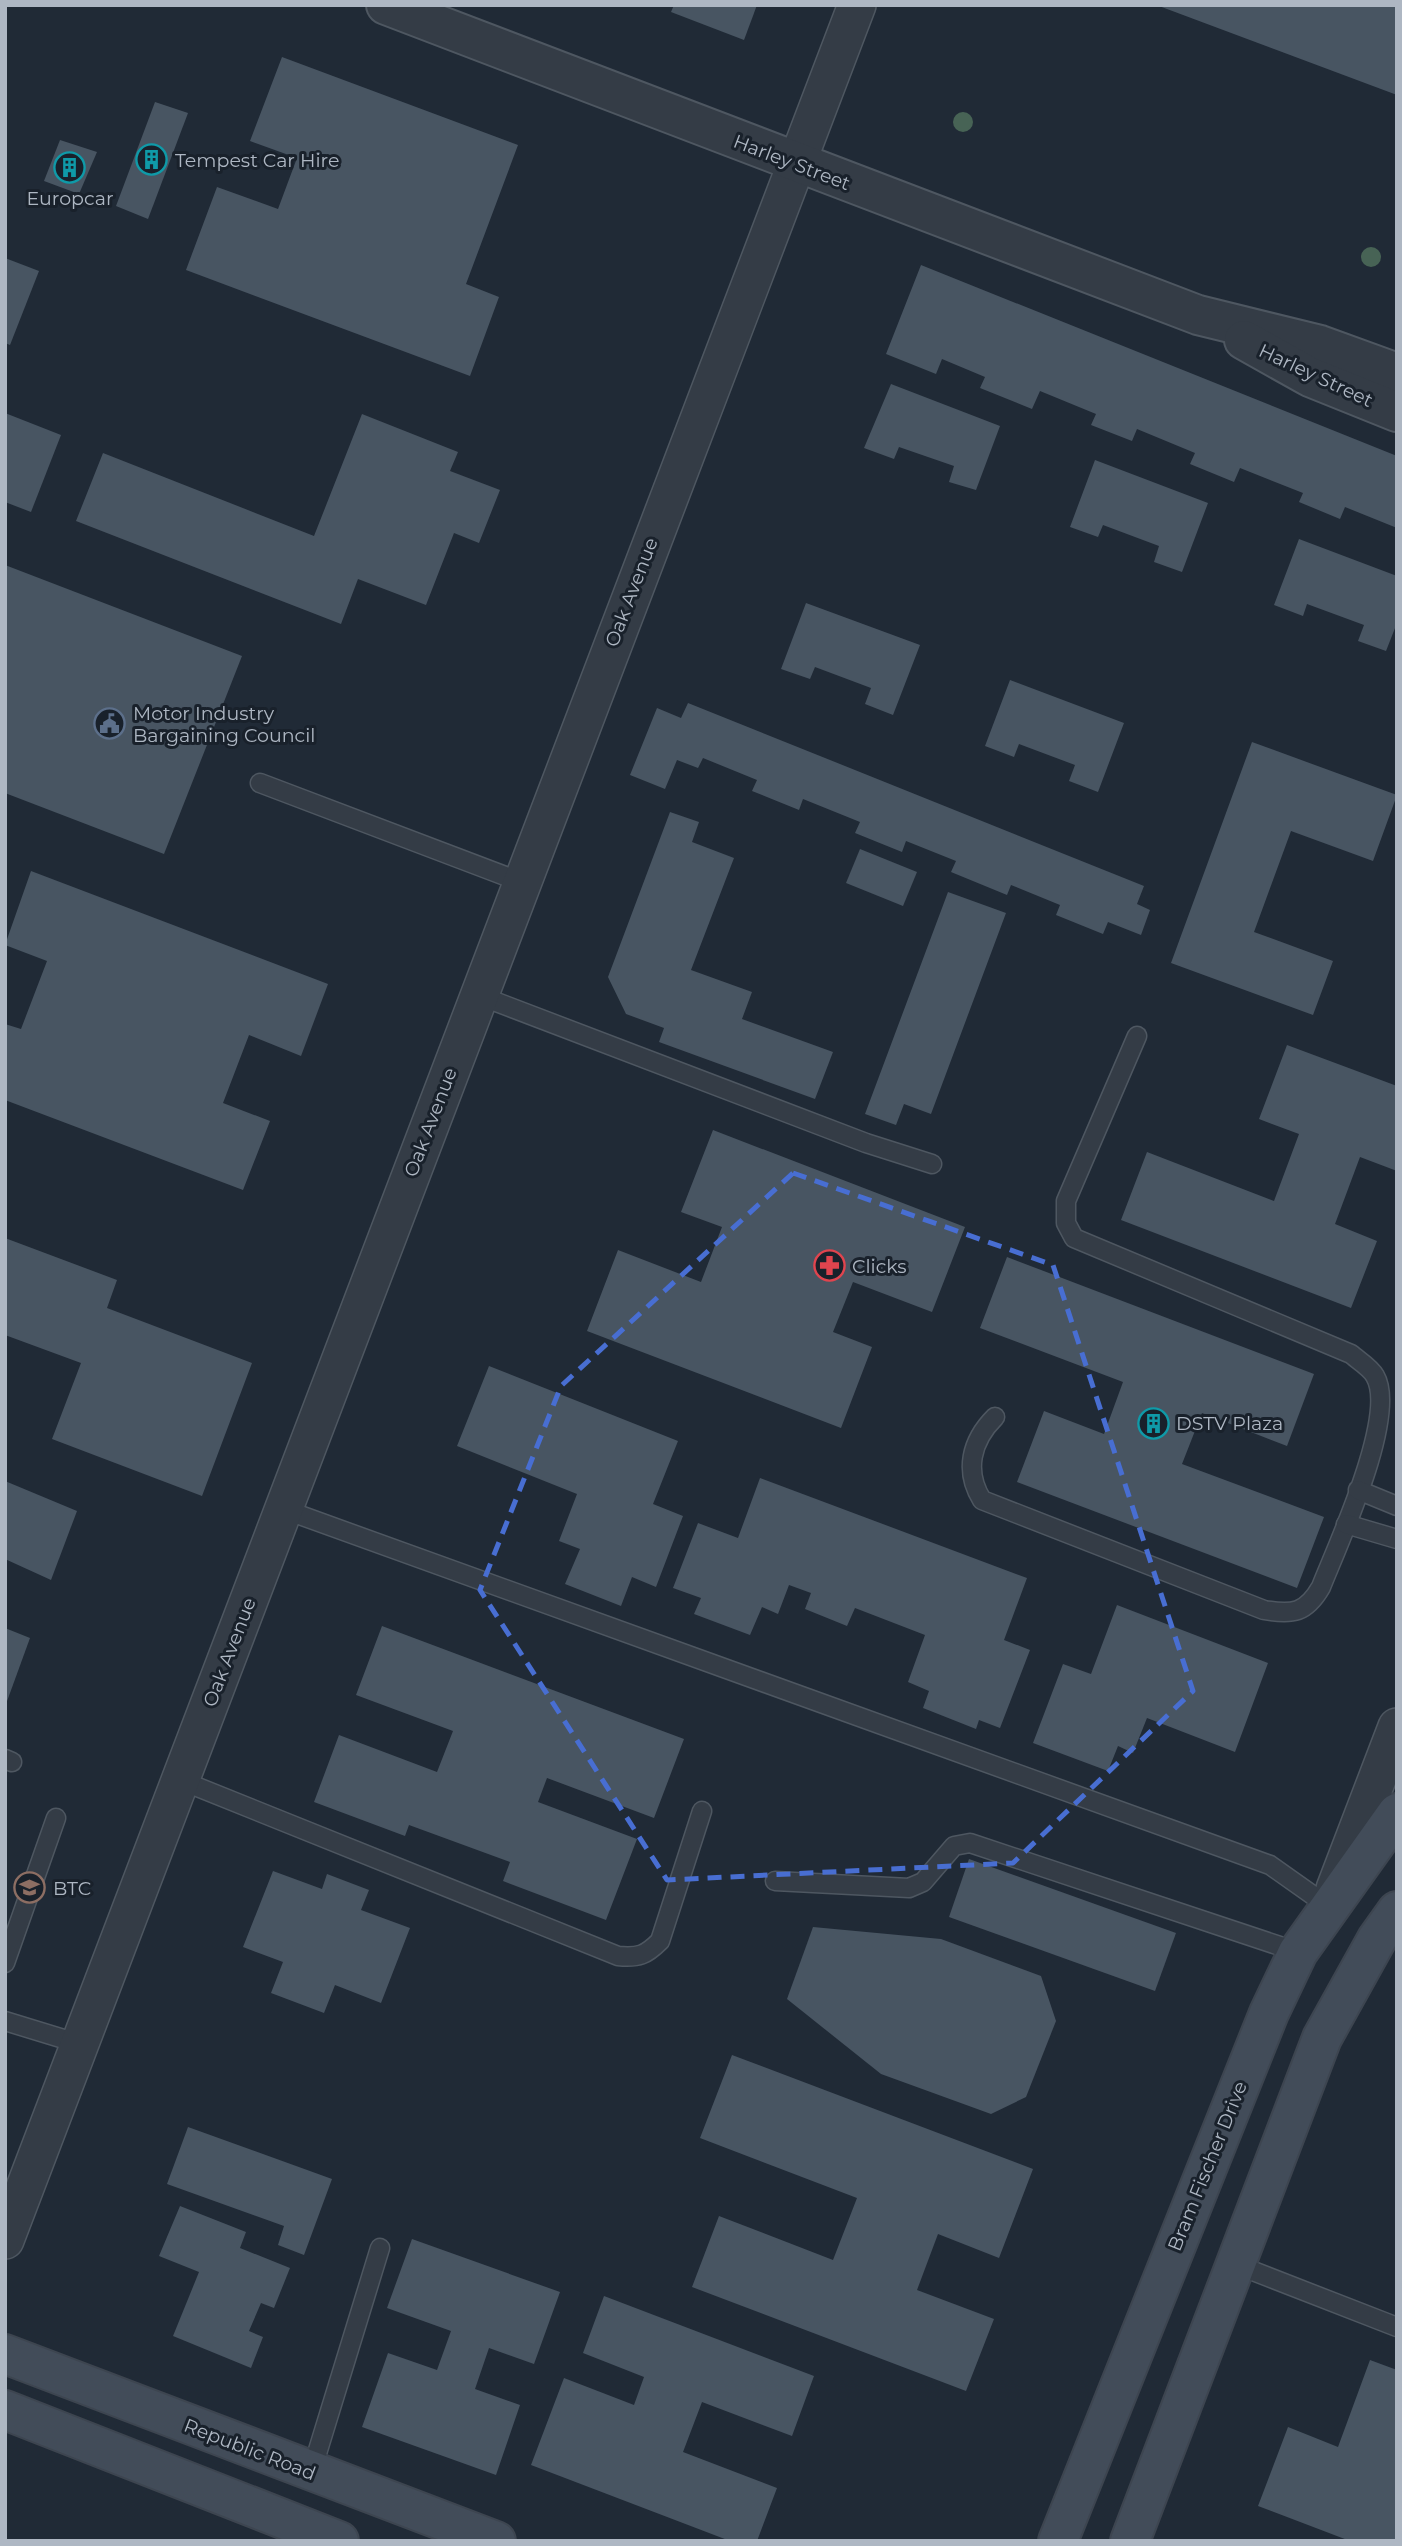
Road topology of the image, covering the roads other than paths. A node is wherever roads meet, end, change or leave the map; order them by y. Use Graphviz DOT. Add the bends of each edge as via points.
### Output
graph roads {
  1 [pos="386,5"];
  2 [pos="857,5"];
  3 [pos="795,164"];
  4 [pos="1198,316"];
  5 [pos="1397,373"];
  6 [pos="1397,412"];
  7 [pos="260,783"];
  8 [pos="522,882"];
  9 [pos="478,995"];
  10 [pos="1137,1036"];
  11 [pos="932,1164"];
  12 [pos="995,1417"];
  13 [pos="1358,1490"];
  14 [pos="1397,1506"];
  15 [pos="283,1508"];
  16 [pos="1346,1524"];
  17 [pos="1397,1539"];
  18 [pos="1397,1727"];
  19 [pos="180,1780"];
  20 [pos="702,1811"];
  21 [pos="1397,1813"];
  22 [pos="56,1818"];
  23 [pos="775,1881"];
  24 [pos="1328,1906"];
  25 [pos="1397,1911"];
  26 [pos="1297,1952"];
  27 [pos="5,1963"];
  28 [pos="5,2021"];
  29 [pos="80,2044"];
  30 [pos="5,2240"];
  31 [pos="380,2248"];
  32 [pos="1235,2264"];
  33 [pos="1397,2327"];
  34 [pos="5,2354"];
  35 [pos="5,2410"];
  36 [pos="311,2473"];
  37 [pos="340,2541"];
  38 [pos="496,2541"];
  39 [pos="1058,2541"];
  40 [pos="1130,2541"];
  1 -- 3 [label="street, Harley Street"];
  2 -- 3 [label="street, Oak Avenue"];
  3 -- 4 [label="street, Harley Street"];
  3 -- 8 [label="street, Oak Avenue"];
  4 -- 5 [label="street, Harley Street" via="1320,345"];
  4 -- 6 [label="street, Harley Street" via="1310,377"];
  7 -- 8 [label="lane"];
  8 -- 9 [label="street, Oak Avenue"];
  9 -- 11 [label="lane"];
  9 -- 15 [label="street, Oak Avenue"];
  10 -- 13 [label="lane" via="1066,1201 1066,1223 1074,1238 1351,1354 1375,1375 1381,1397 1379,1430"];
  12 -- 16 [label="lane" via="982,1430 970,1468 982,1500 1264,1610 1296,1612 1312,1602"];
  13 -- 14 [label="lane"];
  13 -- 16 [label="lane"];
  15 -- 19 [label="street, Oak Avenue"];
  15 -- 24 [label="lane" via="1269,1865"];
  16 -- 17 [label="lane"];
  18 -- 24 [label="street"];
  19 -- 20 [label="lane" via="618,1956 635,1958 660,1941"];
  19 -- 29 [label="street, Oak Avenue"];
  21 -- 24 [label="main road, Bram Fischer Drive"];
  22 -- 27 [label="lane"];
  23 -- 26 [label="lane" via="909,1888 923,1882 954,1846 970,1843"];
  24 -- 26 [label="main road, Bram Fischer Drive"];
  25 -- 32 [label="main road" via="1322,2038"];
  26 -- 39 [label="main road, Bram Fischer Drive"];
  28 -- 29 [label="lane"];
  29 -- 30 [label="street, Oak Avenue"];
  31 -- 36 [label="lane"];
  32 -- 33 [label="lane"];
  32 -- 40 [label="main road"];
  34 -- 36 [label="main road, Republic Road"];
  35 -- 37 [label="main road"];
  36 -- 38 [label="main road, Republic Road"];
}
